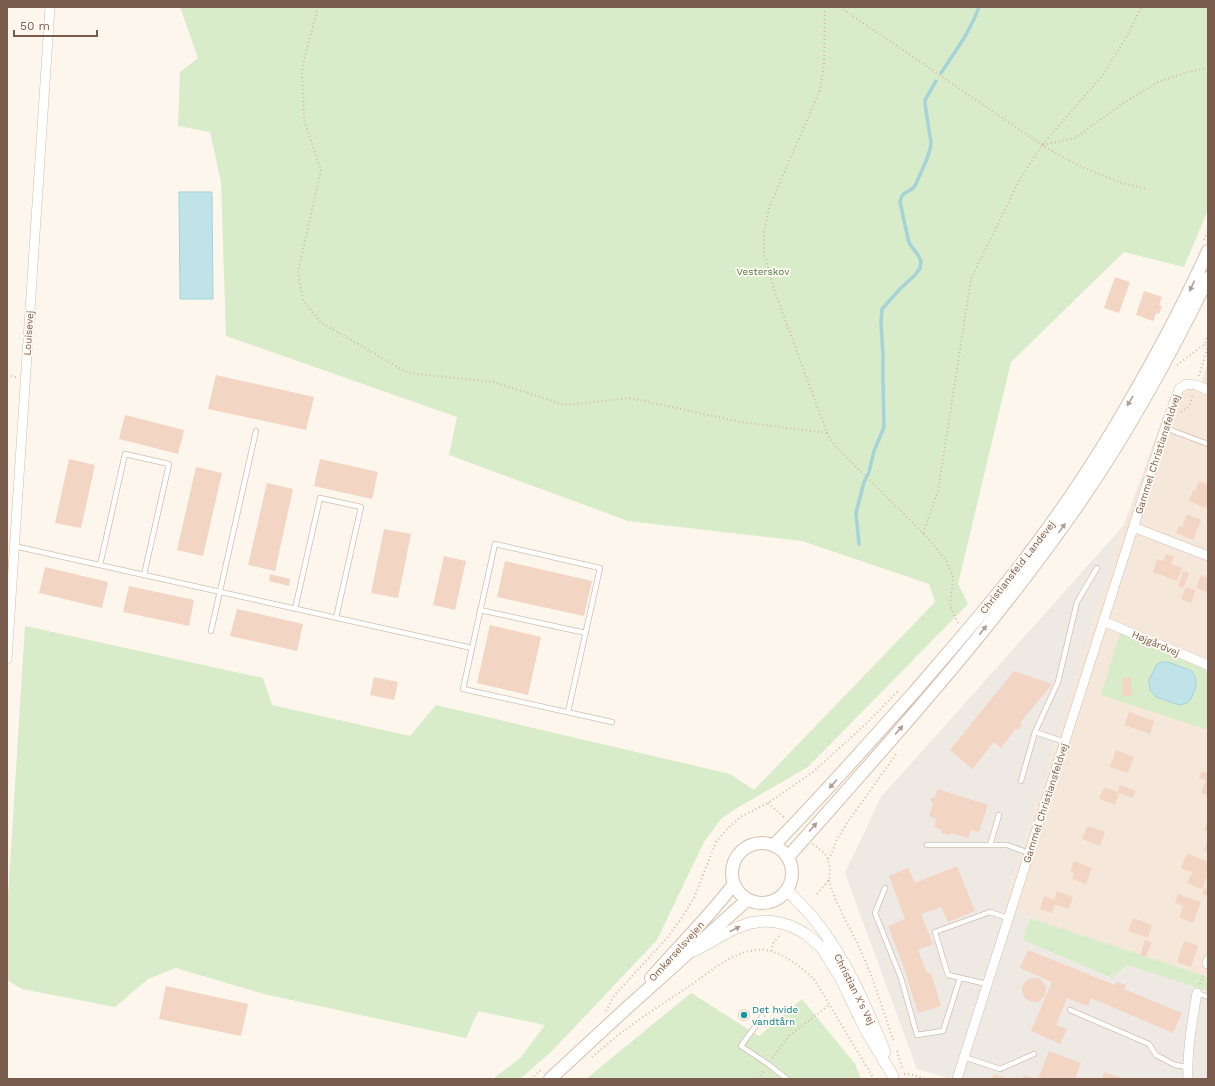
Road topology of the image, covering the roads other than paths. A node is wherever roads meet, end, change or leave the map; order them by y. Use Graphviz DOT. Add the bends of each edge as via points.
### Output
graph roads {
  1 [pos="50,7"];
  2 [pos="1205,248"];
  3 [pos="1208,278"];
  4 [pos="1208,390"];
  5 [pos="1165,428"];
  6 [pos="256,431"];
  7 [pos="1208,444"];
  8 [pos="1133,527"];
  9 [pos="14,546"];
  10 [pos="1208,556"];
  11 [pos="100,565"];
  12 [pos="1097,568"];
  13 [pos="144,575"];
  14 [pos="220,592"];
  15 [pos="295,609"];
  16 [pos="480,610"];
  17 [pos="336,618"];
  18 [pos="1103,621"];
  19 [pos="211,631"];
  20 [pos="586,633"];
  21 [pos="472,648"];
  22 [pos="7,659"];
  23 [pos="1208,665"];
  24 [pos="568,712"];
  25 [pos="612,722"];
  26 [pos="1035,732"];
  27 [pos="1064,742"];
  28 [pos="1021,781"];
  29 [pos="999,814"];
  30 [pos="774,845"];
  31 [pos="928,845"];
  32 [pos="990,845"];
  33 [pos="1029,853"];
  34 [pos="788,857"];
  35 [pos="734,885"];
  36 [pos="885,888"];
  37 [pos="787,890"];
  38 [pos="747,900"];
  39 [pos="1008,918"];
  40 [pos="688,954"];
  41 [pos="960,978"];
  42 [pos="987,984"];
  43 [pos="1197,994"];
  44 [pos="1208,997"];
  45 [pos="1070,1010"];
  46 [pos="618,1016"];
  47 [pos="762,1016"];
  48 [pos="1034,1054"];
  49 [pos="964,1057"];
  50 [pos="1187,1067"];
  51 [pos="897,1076"];
  52 [pos="550,1079"];
  53 [pos="787,1079"];
  54 [pos="957,1079"];
  55 [pos="1188,1079"];
  1 -- 9 [label="street, Louisevej"];
  2 -- 30 [label="main road, Christiansfeld Landevej, one-way" via="1189,292 1140,384 1090,467 1041,538 941,662"];
  34 -- 3 [label="main road, Christiansfeld Landevej, one-way" via="937,686 1038,562 1103,468 1150,390"];
  4 -- 5 [label="street, Gammel Christiansfeldvej" via="1186,384 1179,389"];
  5 -- 7 [label="lane"];
  5 -- 8 [label="street, Gammel Christiansfeldvej"];
  6 -- 14 [label="lane"];
  8 -- 10 [label="street, Gammel Christiansfeldvej"];
  8 -- 18 [label="street, Gammel Christiansfeldvej"];
  9 -- 11 [label="lane"];
  9 -- 22 [label="street, Louisevej"];
  11 -- 13 [label="lane"];
  11 -- 13 [label="lane" via="125,454 140,457 169,464"];
  12 -- 26 [label="lane" via="1077,602 1058,682"];
  13 -- 14 [label="lane"];
  14 -- 15 [label="lane"];
  14 -- 19 [label="lane"];
  15 -- 17 [label="lane"];
  15 -- 17 [label="lane" via="320,498 361,508"];
  16 -- 20 [label="lane"];
  16 -- 20 [label="lane" via="495,544 600,568"];
  16 -- 21 [label="lane"];
  17 -- 21 [label="lane"];
  18 -- 23 [label="street, Højgårdvej"];
  18 -- 27 [label="street, Gammel Christiansfeldvej"];
  20 -- 24 [label="lane"];
  21 -- 24 [label="lane" via="463,689"];
  24 -- 25 [label="lane"];
  26 -- 27 [label="lane"];
  26 -- 28 [label="lane"];
  27 -- 33 [label="street, Gammel Christiansfeldvej"];
  29 -- 32 [label="lane"];
  30 -- 34 [label="main road"];
  30 -- 35 [label="main road" via="756,843 740,851 732,867"];
  31 -- 32 [label="lane"];
  32 -- 33 [label="lane" via="1007,846"];
  33 -- 39 [label="street, Gammel Christiansfeldvej"];
  34 -- 37 [label="main road" via="792,873"];
  35 -- 38 [label="main road" via="739,894"];
  35 -- 46 [label="main road, Omkørselsvejen"];
  36 -- 41 [label="lane" via="875,913 901,978 917,1035 943,1031"];
  37 -- 38 [label="main road" via="772,902"];
  37 -- 51 [label="street, Christian X's Vej" via="814,919 850,973"];
  38 -- 40 [label="main road, Omkørselsvejen"];
  39 -- 41 [label="lane" via="990,912 935,932 948,975"];
  39 -- 42 [label="street, Gammel Christiansfeldvej"];
  40 -- 46 [label="main road, Omkørselsvejen"];
  40 -- 51 [label="street, one-way" via="750,923 776,922 806,934 821,947 840,977 866,1031"];
  41 -- 42 [label="lane"];
  42 -- 49 [label="street, Gammel Christiansfeldvej"];
  43 -- 44 [label="lane"];
  43 -- 50 [label="street" via="1190,1030"];
  45 -- 50 [label="lane" via="1149,1044 1156,1055 1175,1065"];
  46 -- 52 [label="main road, Omkørselsvejen"];
  47 -- 53 [label="lane" via="741,1046"];
  48 -- 49 [label="lane" via="1000,1069"];
  49 -- 54 [label="street, Gammel Christiansfeldvej"];
  50 -- 55 [label="street"];
}
